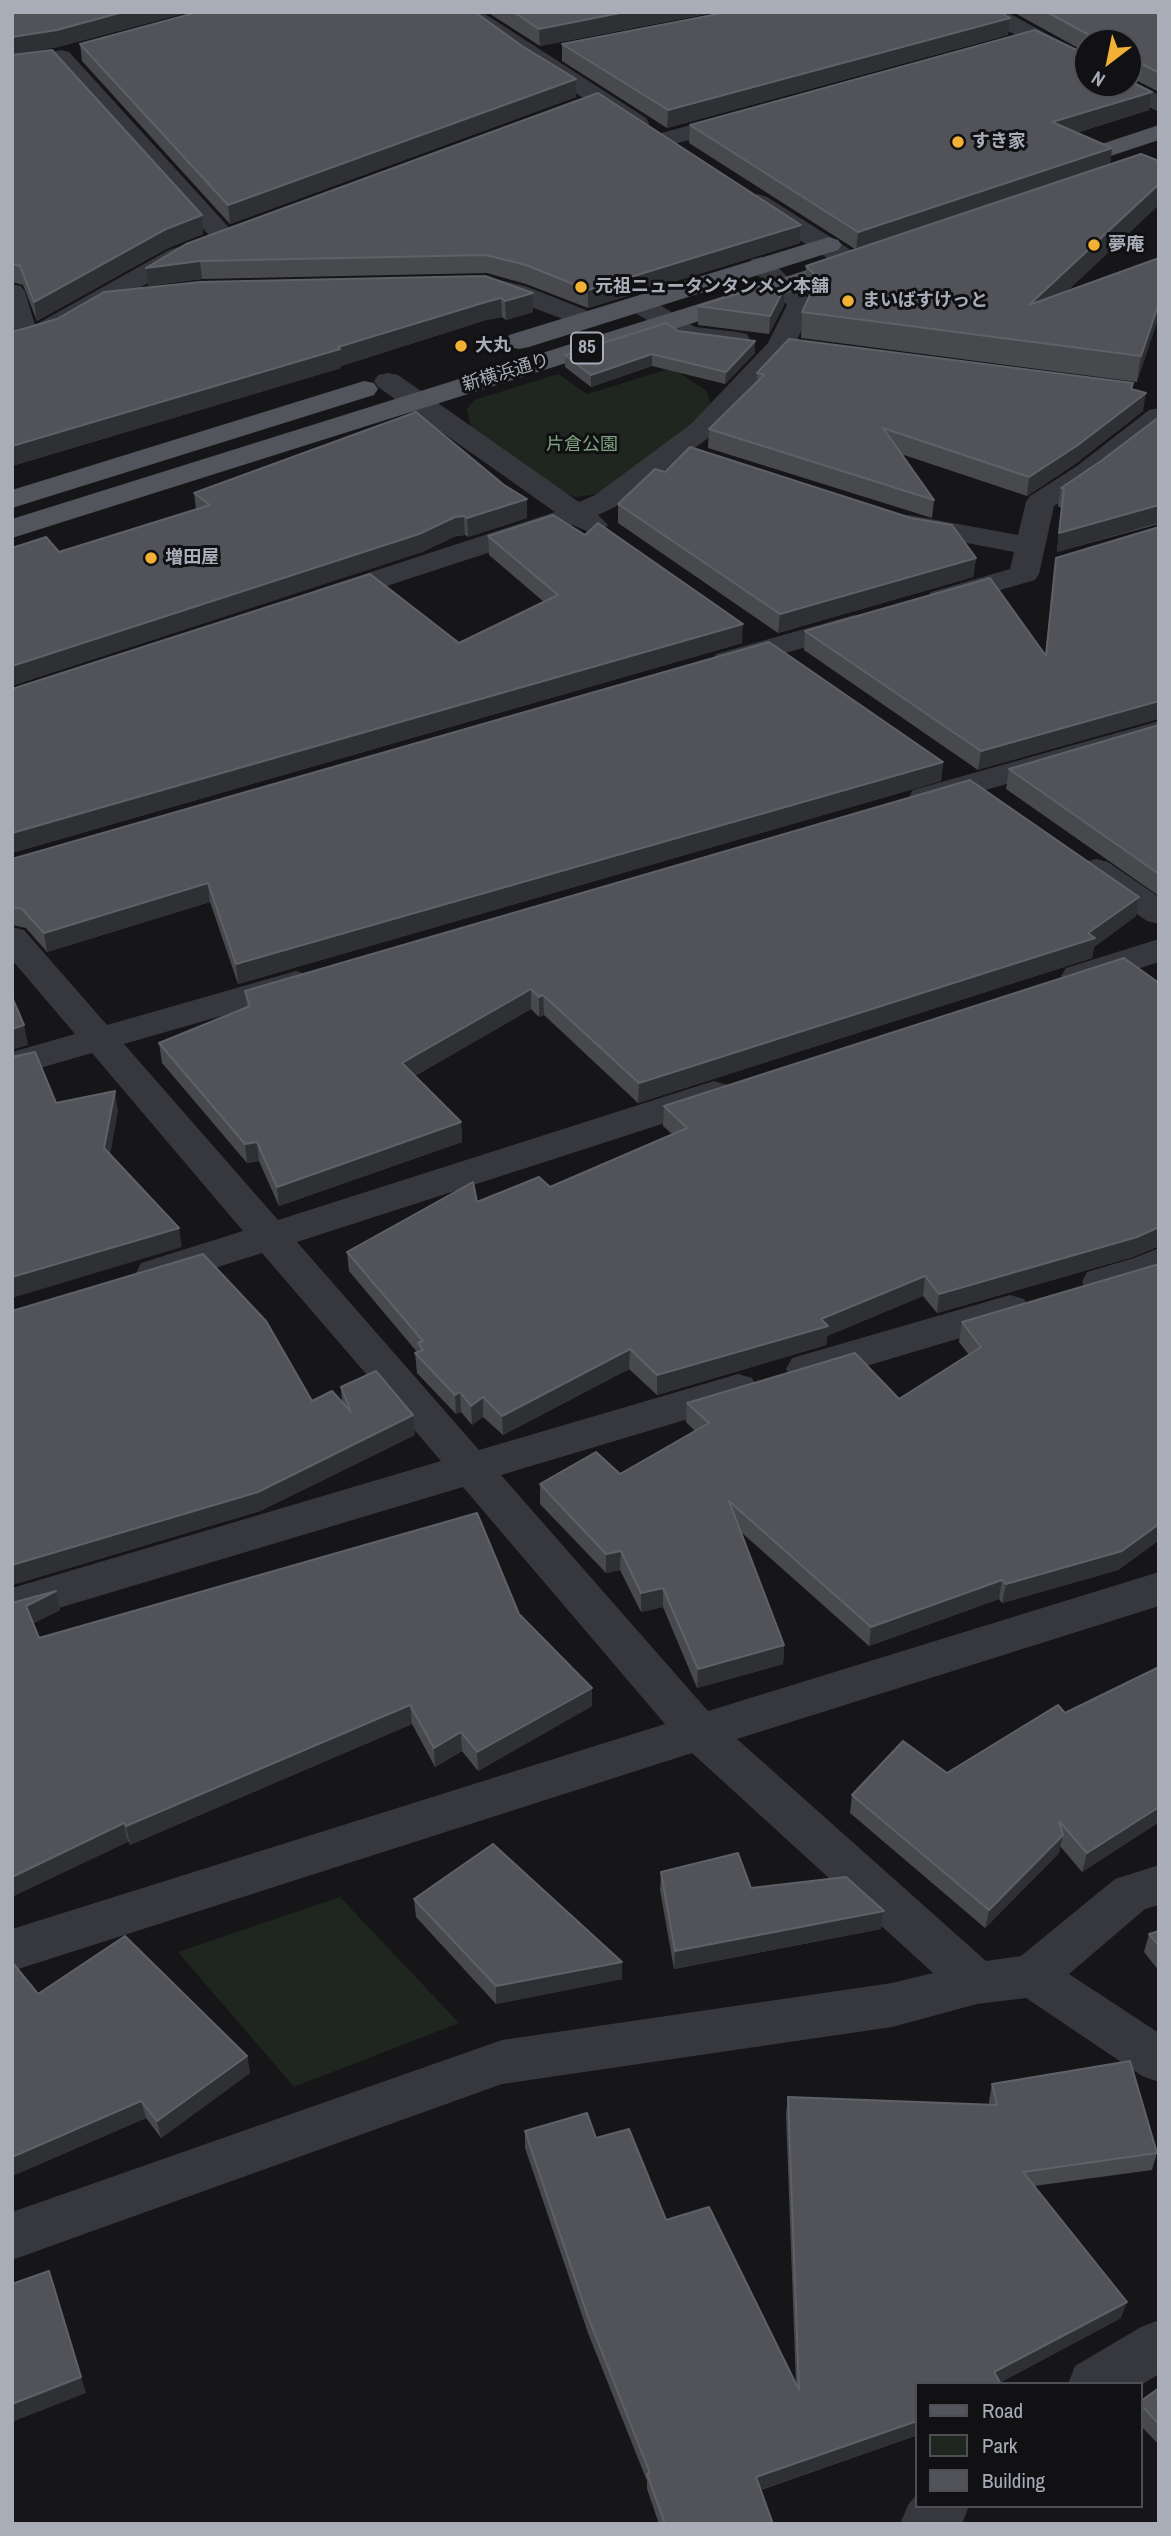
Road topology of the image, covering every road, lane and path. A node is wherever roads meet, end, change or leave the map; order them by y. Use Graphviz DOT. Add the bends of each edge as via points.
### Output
graph roads {
  1 [pos="466,12"];
  2 [pos="989,12"];
  3 [pos="1036,37"];
  4 [pos="1009,45"];
  5 [pos="572,49"];
  6 [pos="86,51"];
  7 [pos="532,57"];
  8 [pos="1073,57"];
  9 [pos="1143,96"];
  10 [pos="600,99"];
  11 [pos="1159,105"];
  12 [pos="574,109"];
  13 [pos="756,115"];
  14 [pos="1159,132"];
  15 [pos="663,140"];
  16 [pos="686,155"];
  17 [pos="1043,172"];
  18 [pos="733,186"];
  19 [pos="251,229"];
  20 [pos="225,238"];
  21 [pos="826,246"];
  22 [pos="761,265"];
  23 [pos="460,285"];
  24 [pos="784,286"];
  25 [pos="12,292"];
  26 [pos="162,295"];
  27 [pos="96,303"];
  28 [pos="640,304"];
  29 [pos="587,320"];
  30 [pos="668,323"];
  31 [pos="19,340"];
  32 [pos="494,348"];
  33 [pos="793,348"];
  34 [pos="405,385"];
  35 [pos="1154,402"];
  36 [pos="12,499"];
  37 [pos="578,514"];
  38 [pos="881,515"];
  39 [pos="12,529"];
  40 [pos="612,538"];
  41 [pos="1035,562"];
  42 [pos="301,604"];
  43 [pos="918,605"];
  44 [pos="879,617"];
  45 [pos="738,625"];
  46 [pos="773,648"];
  47 [pos="693,671"];
  48 [pos="806,671"];
  49 [pos="1159,732"];
  50 [pos="938,761"];
  51 [pos="971,784"];
  52 [pos="1004,807"];
  53 [pos="891,808"];
  54 [pos="1070,852"];
  55 [pos="1159,913"];
  56 [pos="12,938"];
  57 [pos="1159,950"];
  58 [pos="328,973"];
  59 [pos="1053,984"];
  60 [pos="101,1040"];
  61 [pos="12,1064"];
  62 [pos="748,1083"];
  63 [pos="271,1237"];
  64 [pos="1159,1262"];
  65 [pos="129,1281"];
  66 [pos="470,1467"];
  67 [pos="1159,1589"];
  68 [pos="12,1605"];
  69 [pos="699,1732"];
  70 [pos="1159,1885"];
  71 [pos="12,1950"];
  72 [pos="1032,1976"];
  73 [pos="977,1983"];
  74 [pos="1159,2060"];
  75 [pos="12,2236"];
  76 [pos="1159,2345"];
  77 [pos="1097,2382"];
  78 [pos="940,2508"];
  79 [pos="926,2524"];
  1 -- 7 [label="street"];
  2 -- 3 [label="street"];
  3 -- 4 [label="street"];
  3 -- 8 [label="street"];
  5 -- 7 [label="street"];
  6 -- 20 [label="street" via="49,59"];
  7 -- 10 [label="street"];
  9 -- 11 [label="street"];
  10 -- 12 [label="street"];
  10 -- 15 [label="street"];
  13 -- 15 [label="street"];
  14 -- 17 [label="main road"];
  15 -- 16 [label="street"];
  18 -- 21 [label="street"];
  19 -- 20 [label="street"];
  20 -- 27 [label="street" via="178,255"];
  21 -- 22 [label="main road, 新横浜通り / 85"];
  21 -- 24 [label="main road, 新横浜通り / 85" via="861,252"];
  22 -- 24 [label="street"];
  22 -- 28 [label="main road, 新横浜通り / 85"];
  23 -- 29 [label="street" via="487,284"];
  24 -- 30 [label="main road, 新横浜通り / 85"];
  24 -- 33 [label="street" via="802,304"];
  25 -- 31 [label="street"];
  26 -- 27 [label="street"];
  27 -- 31 [label="street" via="50,329"];
  28 -- 29 [label="main road, 新横浜通り / 85"];
  28 -- 30 [label="street"];
  29 -- 32 [label="main road, 新横浜通り / 85"];
  30 -- 33 [label="street" via="688,334"];
  30 -- 34 [label="main road, 新横浜通り / 85"];
  33 -- 37 [label="street" via="701,430 688,453"];
  34 -- 36 [label="main road, 新横浜通り / 85"];
  34 -- 37 [label="street"];
  34 -- 39 [label="main road, 新横浜通り / 85"];
  35 -- 41 [label="street" via="1087,472 1040,502"];
  37 -- 40 [label="street"];
  37 -- 42 [label="street"];
  38 -- 41 [label="street"];
  41 -- 43 [label="street"];
  44 -- 46 [label="street"];
  45 -- 46 [label="street"];
  46 -- 47 [label="street"];
  46 -- 48 [label="street"];
  49 -- 51 [label="street"];
  50 -- 51 [label="street"];
  51 -- 52 [label="street"];
  51 -- 53 [label="street"];
  54 -- 55 [label="street"];
  56 -- 60 [label="street"];
  57 -- 59 [label="street"];
  58 -- 60 [label="street"];
  60 -- 61 [label="street"];
  60 -- 63 [label="street"];
  62 -- 63 [label="street"];
  63 -- 65 [label="street"];
  63 -- 66 [label="street"];
  64 -- 66 [label="street"];
  66 -- 68 [label="street"];
  66 -- 69 [label="street"];
  67 -- 69 [label="street"];
  69 -- 71 [label="street"];
  69 -- 73 [label="street"];
  70 -- 72 [label="street" via="1131,1893"];
  72 -- 73 [label="street"];
  72 -- 74 [label="street"];
  73 -- 75 [label="street" via="892,2006 502,2062"];
  76 -- 77 [label="street"];
  78 -- 79 [label="street"];
}
